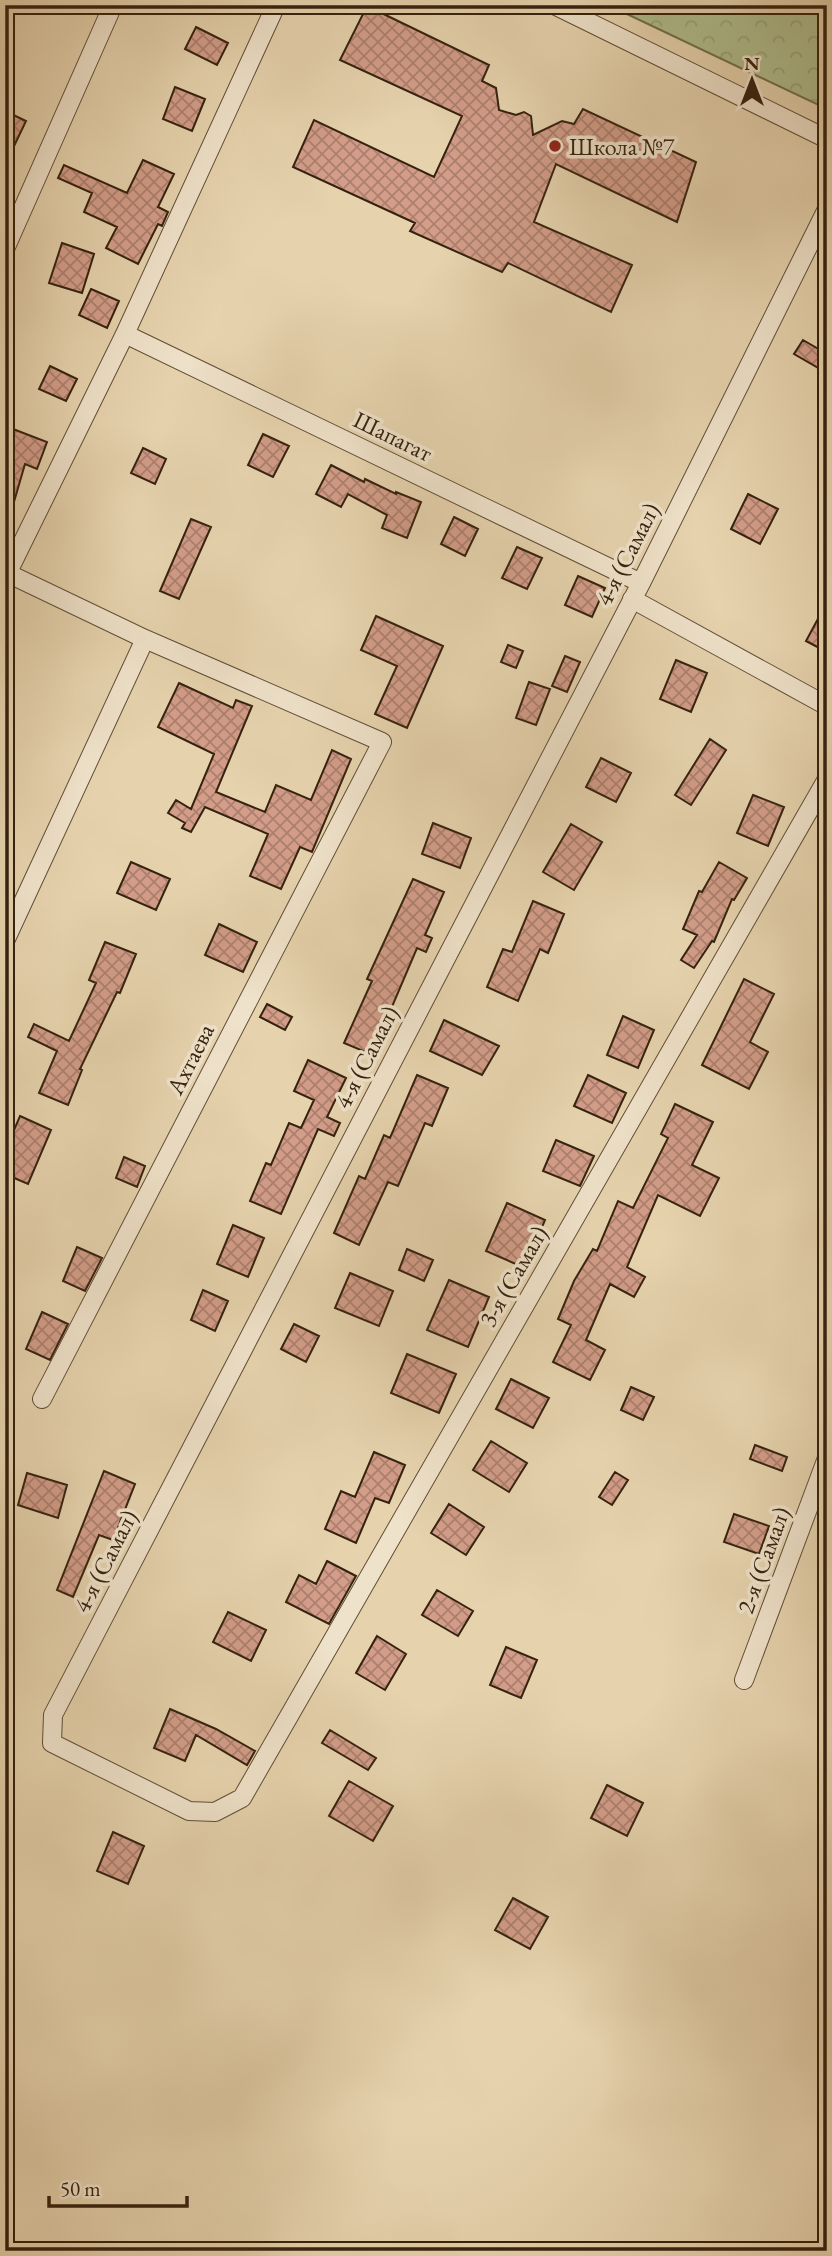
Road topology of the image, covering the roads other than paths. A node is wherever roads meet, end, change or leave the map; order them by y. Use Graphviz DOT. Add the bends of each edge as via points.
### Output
graph roads {
  1 [pos="113,5"];
  2 [pos="276,5"];
  3 [pos="554,5"];
  4 [pos="827,139"];
  5 [pos="827,209"];
  6 [pos="5,249"];
  7 [pos="125,334"];
  8 [pos="6,576"];
  9 [pos="641,583"];
  10 [pos="632,600"];
  11 [pos="145,639"];
  12 [pos="827,706"];
  13 [pos="827,779"];
  14 [pos="5,941"];
  15 [pos="42,1399"];
  16 [pos="827,1458"];
  17 [pos="744,1680"];
  18 [pos="242,1798"];
  1 -- 6 [label="street"];
  2 -- 7 [label="street"];
  3 -- 4 [label="street"];
  5 -- 9 [label="street, 4-я (Самал)"];
  7 -- 8 [label="street"];
  7 -- 9 [label="street, Шапагат"];
  8 -- 11 [label="street"];
  9 -- 10 [label="street, 4-я (Самал)"];
  10 -- 12 [label="street"];
  10 -- 18 [label="street, 4-я (Самал)" via="53,1715 52,1743 189,1811 215,1812"];
  11 -- 14 [label="street"];
  11 -- 15 [label="street, Ахтаева" via="382,742"];
  13 -- 18 [label="street, 3-я (Самал)"];
  16 -- 17 [label="street, 2-я (Самал)"];
}
